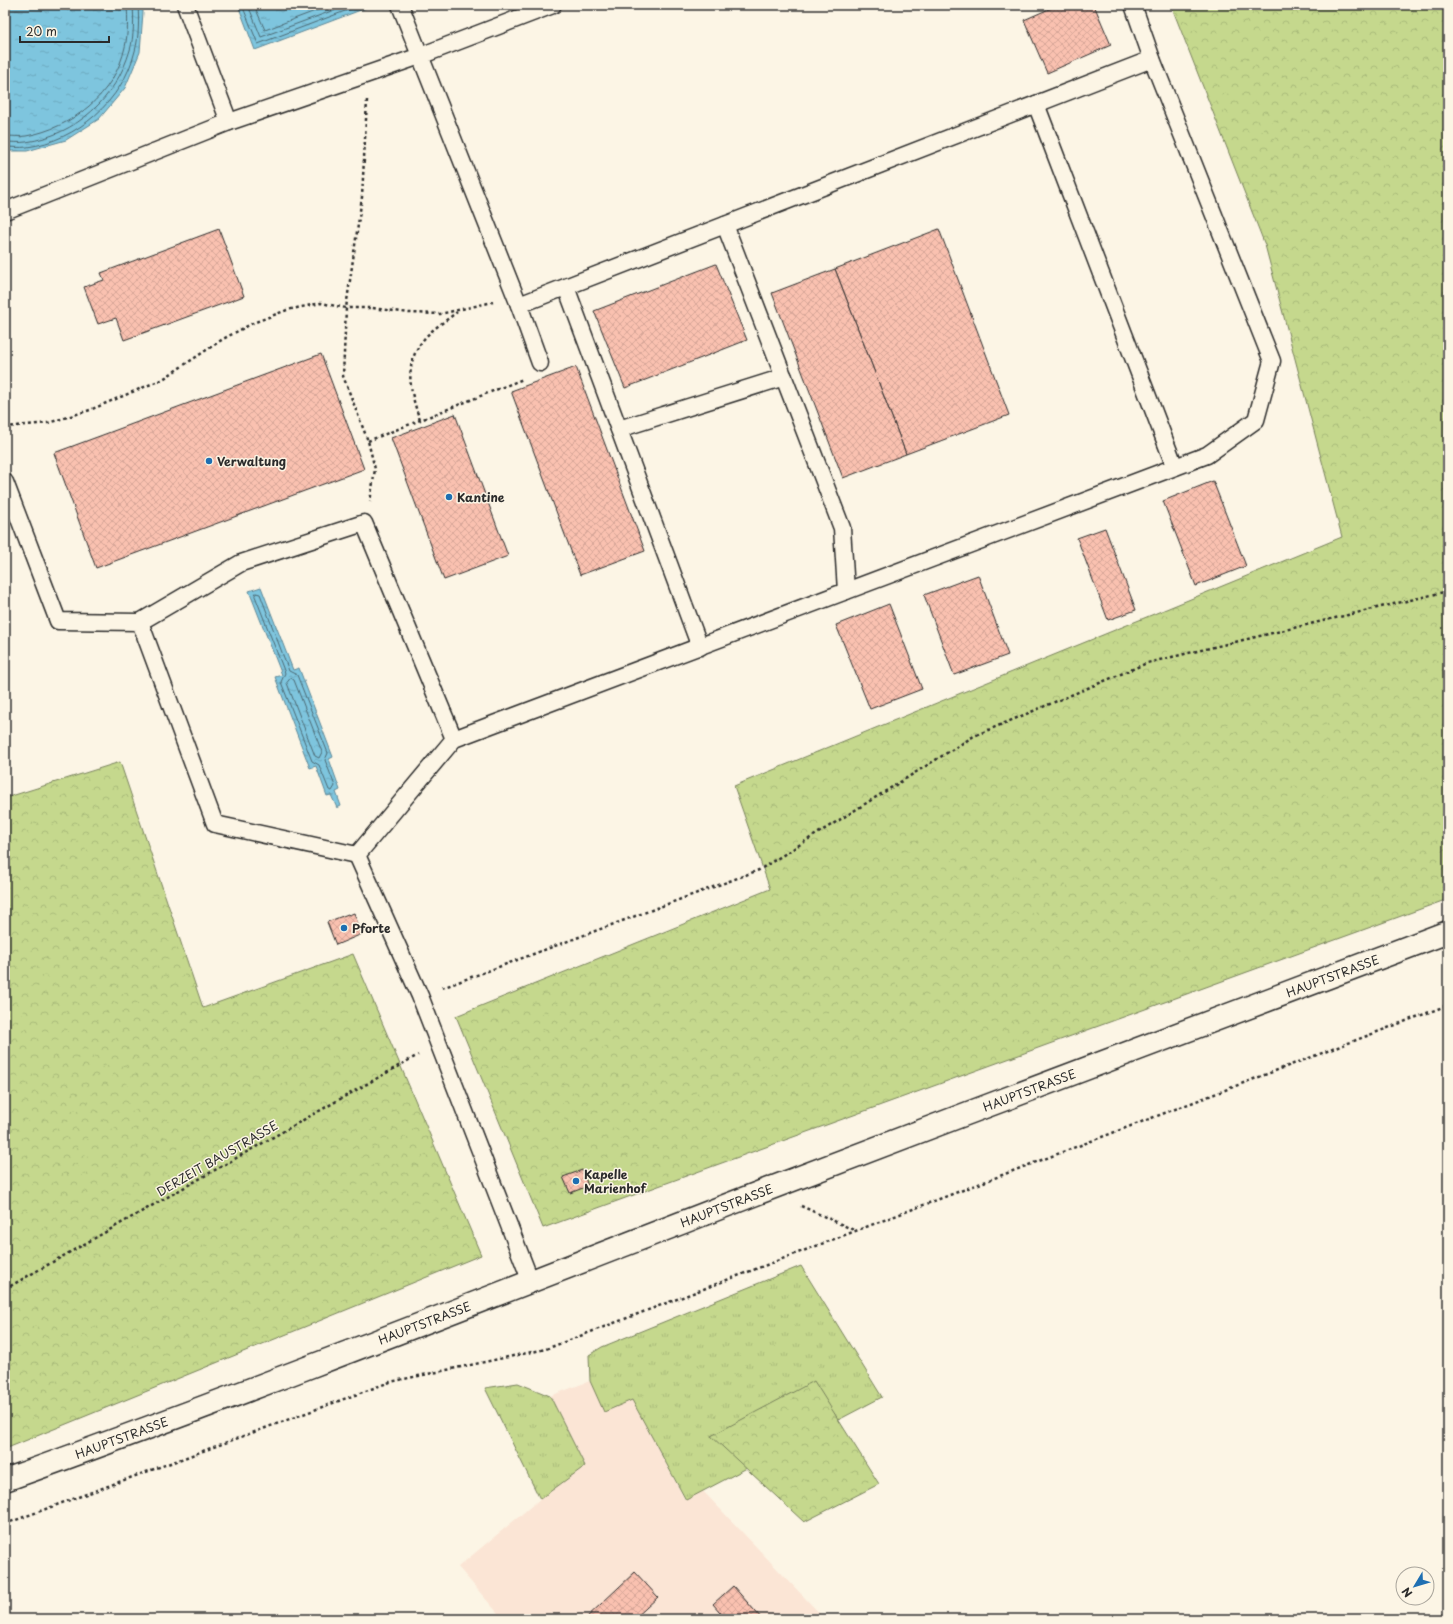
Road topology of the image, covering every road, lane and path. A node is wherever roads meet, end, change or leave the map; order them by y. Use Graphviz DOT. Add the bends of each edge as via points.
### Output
graph roads {
  1 [pos="185,5"];
  2 [pos="400,5"];
  3 [pos="553,5"];
  4 [pos="1133,5"];
  5 [pos="420,56"];
  6 [pos="1152,59"];
  7 [pos="368,74"];
  8 [pos="1036,104"];
  9 [pos="229,122"];
  10 [pos="5,211"];
  11 [pos="725,225"];
  12 [pos="566,287"];
  13 [pos="517,300"];
  14 [pos="346,308"];
  15 [pos="457,311"];
  16 [pos="540,363"];
  17 [pos="784,377"];
  18 [pos="420,420"];
  19 [pos="5,427"];
  20 [pos="619,429"];
  21 [pos="368,441"];
  22 [pos="1175,467"];
  23 [pos="5,482"];
  24 [pos="364,523"];
  25 [pos="846,591"];
  26 [pos="1448,591"];
  27 [pos="140,622"];
  28 [pos="700,646"];
  29 [pos="454,739"];
  30 [pos="357,855"];
  31 [pos="1448,932"];
  32 [pos="420,996"];
  33 [pos="1448,1006"];
  34 [pos="439,1043"];
  35 [pos="765,1191"];
  36 [pos="856,1231"];
  37 [pos="531,1282"];
  38 [pos="5,1289"];
  39 [pos="5,1480"];
  40 [pos="5,1524"];
  1 -- 9 [label="lane"];
  2 -- 5 [label="lane"];
  3 -- 5 [label="lane"];
  4 -- 6 [label="lane"];
  5 -- 7 [label="lane"];
  5 -- 13 [label="lane"];
  6 -- 8 [label="lane"];
  6 -- 22 [label="lane" via="1272,361 1256,420 1207,455"];
  7 -- 9 [label="lane"];
  7 -- 14 [label="path" via="362,197"];
  8 -- 11 [label="lane"];
  8 -- 22 [label="lane"];
  9 -- 10 [label="lane"];
  11 -- 12 [label="lane"];
  11 -- 17 [label="lane"];
  12 -- 13 [label="lane"];
  12 -- 20 [label="lane"];
  13 -- 15 [label="path"];
  13 -- 16 [label="lane"];
  14 -- 15 [label="path" via="440,314"];
  14 -- 19 [label="path" via="321,303 287,310 253,322 163,378 90,410 48,423"];
  14 -- 21 [label="path" via="343,376"];
  15 -- 18 [label="path" via="424,339 411,360 409,376"];
  16 -- 18 [label="path" via="525,378"];
  17 -- 20 [label="lane"];
  17 -- 25 [label="lane" via="842,528"];
  18 -- 21 [label="path"];
  20 -- 28 [label="lane"];
  21 -- 24 [label="path" via="375,469 372,495"];
  22 -- 25 [label="lane"];
  23 -- 27 [label="lane" via="58,621"];
  24 -- 27 [label="lane" via="241,563"];
  24 -- 29 [label="lane"];
  25 -- 28 [label="lane"];
  26 -- 32 [label="path" via="1147,663 974,736 759,870"];
  27 -- 30 [label="lane" via="215,824"];
  28 -- 29 [label="lane"];
  29 -- 30 [label="lane"];
  30 -- 32 [label="lane"];
  31 -- 35 [label="main road, HAUPTSTRASSE"];
  32 -- 34 [label="lane"];
  33 -- 36 [label="path"];
  34 -- 37 [label="lane"];
  34 -- 38 [label="path, DERZEIT BAUSTRASSE"];
  35 -- 36 [label="path"];
  35 -- 37 [label="main road, HAUPTSTRASSE"];
  36 -- 40 [label="path" via="546,1349 390,1382"];
  37 -- 39 [label="main road, HAUPTSTRASSE"];
}
